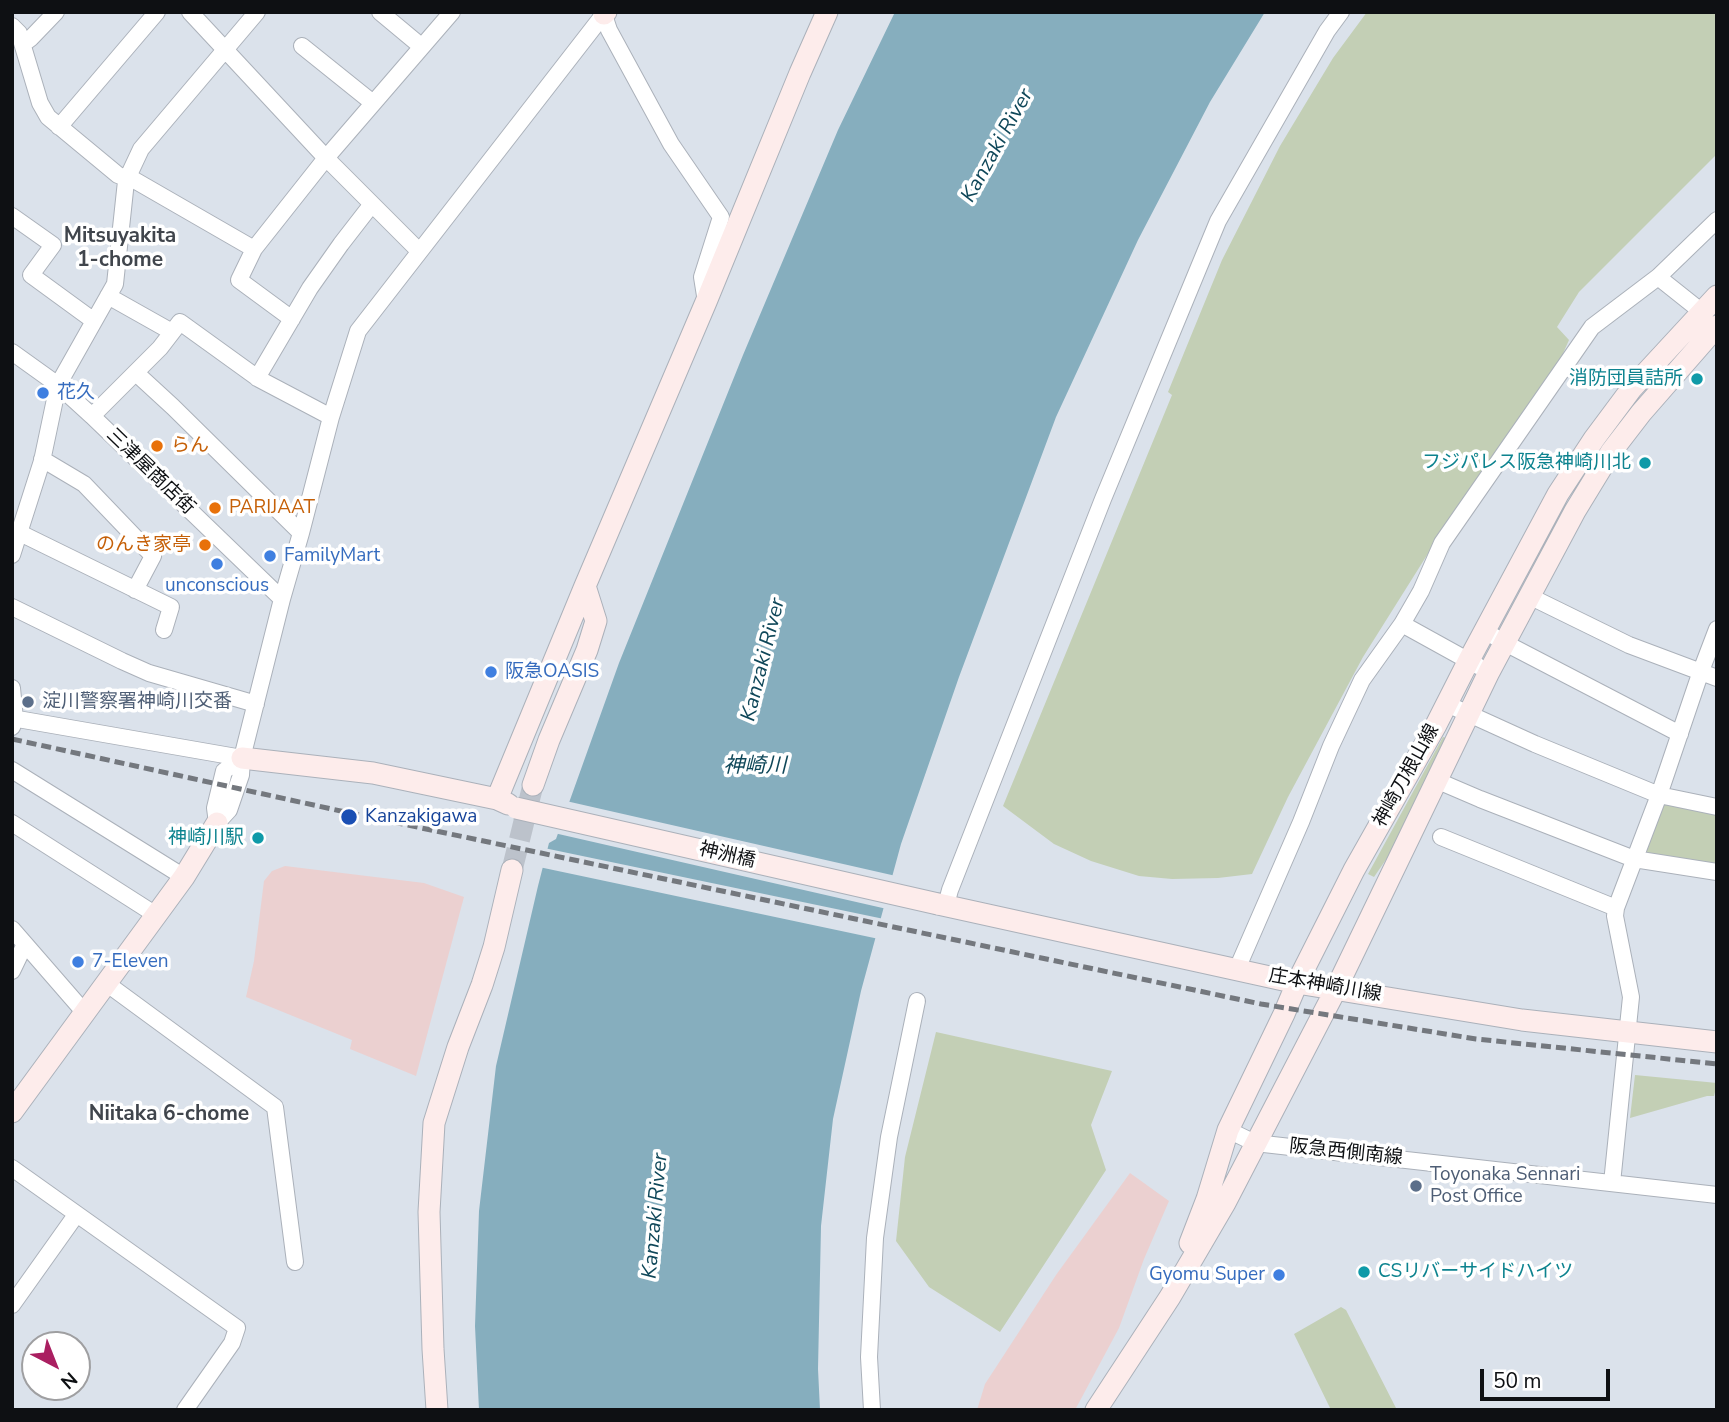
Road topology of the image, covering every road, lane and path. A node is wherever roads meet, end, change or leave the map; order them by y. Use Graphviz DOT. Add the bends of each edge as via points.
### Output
graph roads {
  1 [pos="56,12"];
  2 [pos="157,12"];
  3 [pos="190,12"];
  4 [pos="257,12"];
  5 [pos="380,12"];
  6 [pos="452,12"];
  7 [pos="827,12"];
  8 [pos="1341,12"];
  9 [pos="604,13"];
  10 [pos="16,33"];
  11 [pos="302,46"];
  12 [pos="422,47"];
  13 [pos="224,49"];
  14 [pos="373,103"];
  15 [pos="60,127"];
  16 [pos="326,158"];
  17 [pos="129,178"];
  18 [pos="372,204"];
  19 [pos="12,216"];
  20 [pos="1717,220"];
  21 [pos="254,249"];
  22 [pos="419,251"];
  23 [pos="1658,277"];
  24 [pos="108,296"];
  25 [pos="1717,296"];
  26 [pos="706,302"];
  27 [pos="292,318"];
  28 [pos="1709,319"];
  29 [pos="94,321"];
  30 [pos="172,331"];
  31 [pos="12,352"];
  32 [pos="136,373"];
  33 [pos="257,378"];
  34 [pos="58,386"];
  35 [pos="92,416"];
  36 [pos="331,417"];
  37 [pos="42,459"];
  38 [pos="20,533"];
  39 [pos="301,533"];
  40 [pos="12,555"];
  41 [pos="585,586"];
  42 [pos="135,590"];
  43 [pos="1529,596"];
  44 [pos="282,599"];
  45 [pos="12,607"];
  46 [pos="1402,624"];
  47 [pos="1717,629"];
  48 [pos="164,630"];
  49 [pos="1485,631"];
  50 [pos="1505,643"];
  51 [pos="1469,660"];
  52 [pos="1701,671"];
  53 [pos="1489,672"];
  54 [pos="1717,678"];
  55 [pos="12,688"];
  56 [pos="256,704"];
  57 [pos="1447,704"];
  58 [pos="1470,713"];
  59 [pos="13,721"];
  60 [pos="1680,734"];
  61 [pos="242,758"];
  62 [pos="12,770"];
  63 [pos="1438,781"];
  64 [pos="533,785"];
  65 [pos="1659,795"];
  66 [pos="506,804"];
  67 [pos="1717,807"];
  68 [pos="12,823"];
  69 [pos="217,823"];
  70 [pos="1441,837"];
  71 [pos="1634,859"];
  72 [pos="512,870"];
  73 [pos="1717,872"];
  74 [pos="184,877"];
  75 [pos="942,904"];
  76 [pos="1616,908"];
  77 [pos="156,915"];
  78 [pos="12,929"];
  79 [pos="25,944"];
  80 [pos="1237,970"];
  81 [pos="12,971"];
  82 [pos="1297,983"];
  83 [pos="106,984"];
  84 [pos="1336,989"];
  85 [pos="917,1001"];
  86 [pos="85,1013"];
  87 [pos="1627,1032"];
  88 [pos="1717,1042"];
  89 [pos="12,1112"];
  90 [pos="1228,1130"];
  91 [pos="1255,1143"];
  92 [pos="12,1168"];
  93 [pos="1612,1183"];
  94 [pos="1717,1195"];
  95 [pos="76,1214"];
  96 [pos="295,1262"];
  97 [pos="1170,1297"];
  98 [pos="12,1305"];
  99 [pos="185,1410"];
  100 [pos="438,1410"];
  101 [pos="872,1410"];
  102 [pos="1096,1410"];
  1 -- 10 [label="street" via="31,38"];
  2 -- 15 [label="street"];
  3 -- 13 [label="street"];
  4 -- 13 [label="street"];
  5 -- 12 [label="street"];
  6 -- 12 [label="street"];
  7 -- 26 [label="street"];
  8 -- 75 [label="street" via="1218,221"];
  9 -- 22 [label="street"];
  9 -- 26 [label="street" via="671,144 722,216 702,277"];
  10 -- 15 [label="street" via="40,103"];
  11 -- 14 [label="street"];
  12 -- 14 [label="street"];
  13 -- 16 [label="street"];
  13 -- 17 [label="street" via="141,149"];
  14 -- 16 [label="street"];
  15 -- 17 [label="street" via="118,175"];
  16 -- 18 [label="street"];
  16 -- 21 [label="street"];
  17 -- 21 [label="street"];
  17 -- 24 [label="street" via="115,284"];
  18 -- 22 [label="street"];
  18 -- 27 [label="street"];
  19 -- 29 [label="street" via="52,245 31,275"];
  20 -- 23 [label="street"];
  21 -- 27 [label="street" via="239,280"];
  22 -- 36 [label="street" via="358,331"];
  23 -- 28 [label="street"];
  23 -- 46 [label="street" via="1592,327 1442,543"];
  24 -- 29 [label="street"];
  24 -- 30 [label="street"];
  25 -- 28 [label="street, 神崎刀根山線"];
  26 -- 41 [label="street"];
  27 -- 33 [label="street"];
  28 -- 43 [label="street, 神崎刀根山線" via="1611,453"];
  28 -- 49 [label="street, 神崎刀根山線" via="1632,388 1594,439 1558,494"];
  29 -- 34 [label="street"];
  30 -- 32 [label="street"];
  30 -- 33 [label="street" via="180,321"];
  31 -- 34 [label="street, 三津屋商店街"];
  32 -- 35 [label="street"];
  32 -- 39 [label="street"];
  33 -- 36 [label="street"];
  34 -- 35 [label="street, 三津屋商店街"];
  34 -- 37 [label="street"];
  35 -- 44 [label="street, 三津屋商店街"];
  36 -- 39 [label="street"];
  37 -- 38 [label="street"];
  37 -- 42 [label="street" via="84,484 153,556"];
  38 -- 40 [label="street"];
  38 -- 42 [label="street"];
  39 -- 44 [label="street"];
  41 -- 64 [label="street" via="596,621"];
  41 -- 66 [label="street"];
  42 -- 48 [label="street" via="171,607"];
  43 -- 50 [label="street, 神崎刀根山線"];
  43 -- 52 [label="street" via="1629,645"];
  44 -- 56 [label="street"];
  45 -- 56 [label="street" via="149,673"];
  46 -- 51 [label="street"];
  46 -- 80 [label="street" via="1362,680"];
  47 -- 52 [label="street"];
  49 -- 50 [label="street"];
  49 -- 51 [label="street, 神崎刀根山線"];
  50 -- 53 [label="street, 神崎刀根山線"];
  50 -- 60 [label="street"];
  51 -- 53 [label="street"];
  51 -- 57 [label="street, 神崎刀根山線"];
  52 -- 54 [label="street"];
  52 -- 60 [label="street"];
  53 -- 58 [label="street, 神崎刀根山線"];
  55 -- 59 [label="street"];
  56 -- 61 [label="street"];
  57 -- 58 [label="street"];
  57 -- 82 [label="street, 神崎刀根山線"];
  58 -- 63 [label="street, 神崎刀根山線"];
  58 -- 65 [label="street"];
  59 -- 61 [label="street"];
  60 -- 65 [label="street"];
  61 -- 66 [label="street, 神洲橋" via="373,773"];
  61 -- 69 [label="street" via="229,810"];
  62 -- 74 [label="street"];
  63 -- 71 [label="street"];
  63 -- 84 [label="street, 神崎刀根山線"];
  65 -- 67 [label="street"];
  65 -- 71 [label="street"];
  66 -- 75 [label="street, 神洲橋, bridge"];
  68 -- 77 [label="street"];
  69 -- 74 [label="street"];
  70 -- 76 [label="street"];
  71 -- 73 [label="street"];
  71 -- 76 [label="street"];
  72 -- 100 [label="street" via="495,947 434,1123 429,1212"];
  74 -- 77 [label="street"];
  75 -- 80 [label="street, 庄本神崎川線"];
  76 -- 87 [label="street" via="1631,997"];
  77 -- 83 [label="street"];
  78 -- 79 [label="street"];
  79 -- 81 [label="street"];
  79 -- 86 [label="street"];
  80 -- 82 [label="street, 庄本神崎川線"];
  82 -- 84 [label="street, 庄本神崎川線"];
  82 -- 90 [label="street, 神崎刀根山線"];
  83 -- 86 [label="street"];
  83 -- 96 [label="street" via="275,1107"];
  84 -- 87 [label="street, 庄本神崎川線"];
  84 -- 91 [label="street, 神崎刀根山線"];
  85 -- 101 [label="street" via="889,1137 875,1238 869,1357"];
  86 -- 89 [label="street"];
  87 -- 88 [label="street, 庄本神崎川線"];
  87 -- 93 [label="street"];
  90 -- 91 [label="street, 阪急西側南線"];
  90 -- 97 [label="street, 神崎刀根山線"];
  91 -- 93 [label="street, 阪急西側南線"];
  91 -- 97 [label="street, 神崎刀根山線"];
  92 -- 95 [label="street"];
  93 -- 94 [label="street, 阪急西側南線"];
  95 -- 98 [label="street"];
  95 -- 99 [label="street" via="237,1328 232,1343"];
  97 -- 102 [label="street, 神崎刀根山線"];
}
